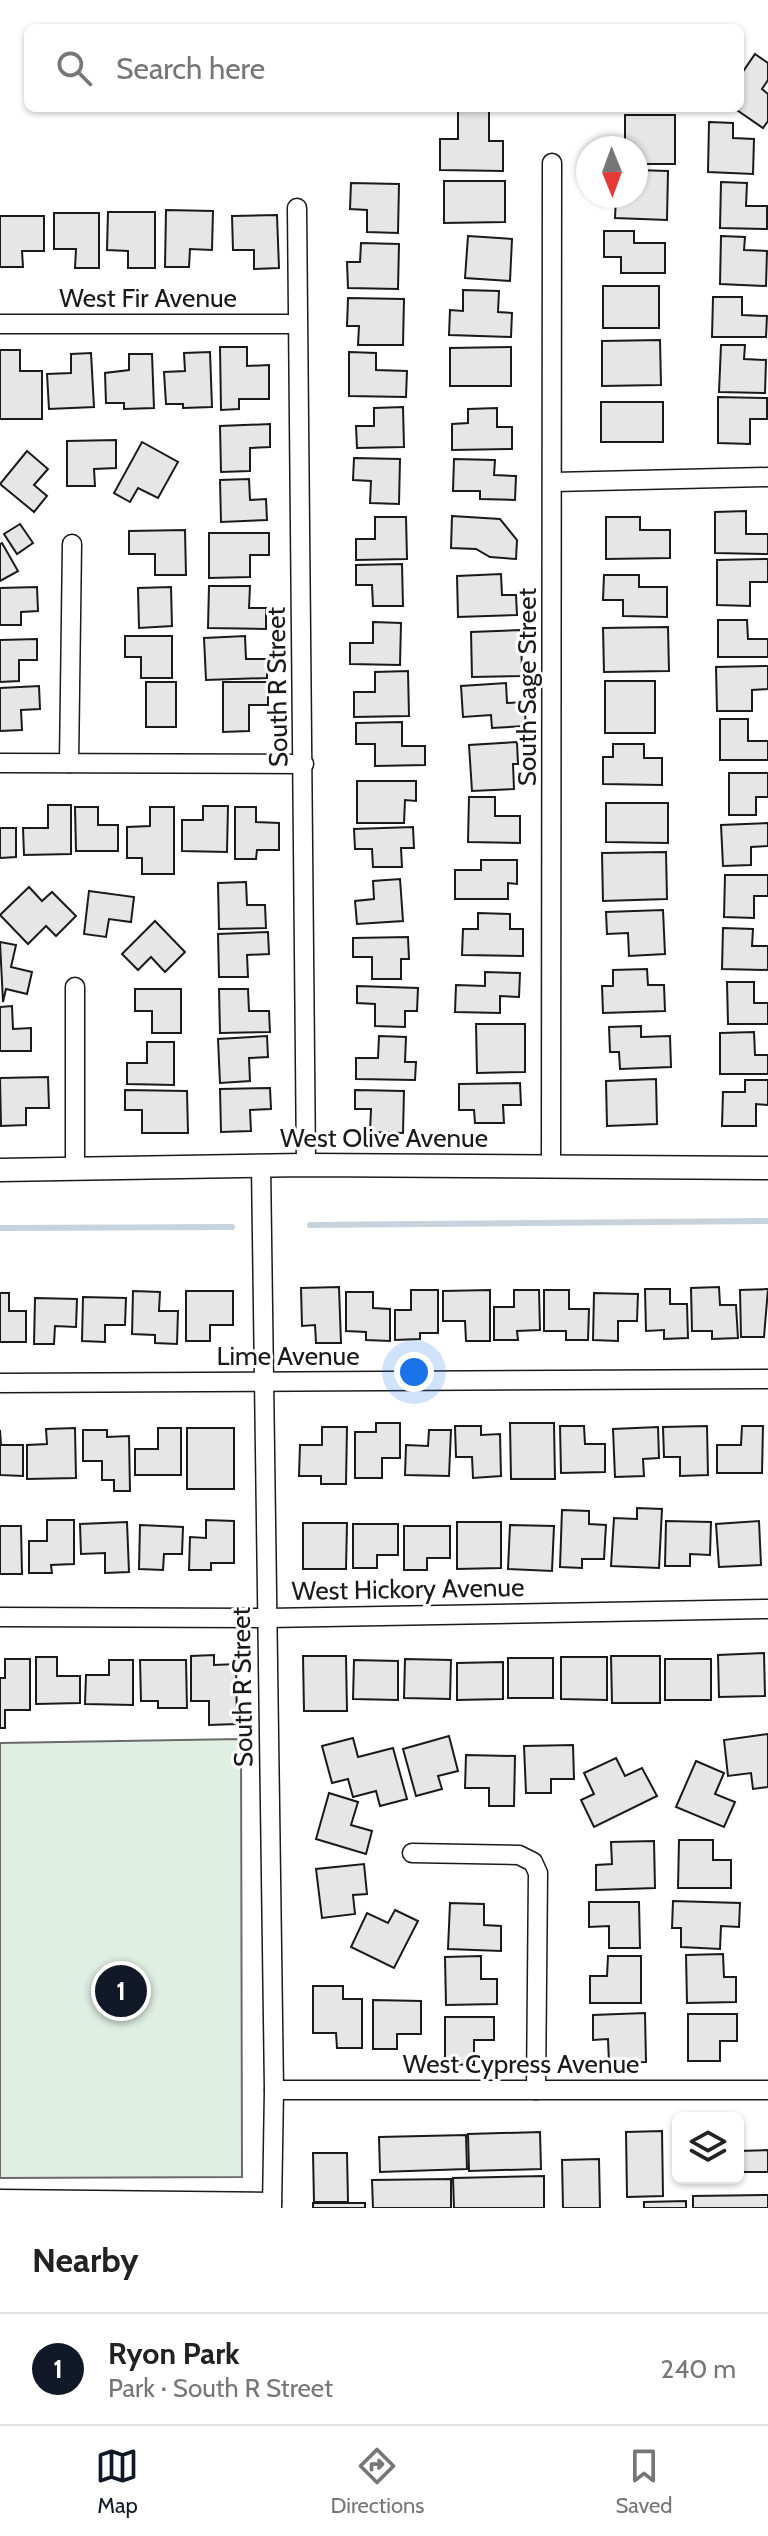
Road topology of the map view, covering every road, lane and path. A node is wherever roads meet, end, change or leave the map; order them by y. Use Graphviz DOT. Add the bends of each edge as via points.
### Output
graph roads {
  1 [pos="552,163"];
  2 [pos="297,208"];
  3 [pos="0,324"];
  4 [pos="297,324"];
  5 [pos="768,477"];
  6 [pos="554,482"];
  7 [pos="72,544"];
  8 [pos="0,763"];
  9 [pos="69,763"];
  10 [pos="304,764"];
  11 [pos="75,987"];
  12 [pos="306,1165"];
  13 [pos="261,1166"];
  14 [pos="551,1166"];
  15 [pos="768,1168"];
  16 [pos="75,1169"];
  17 [pos="0,1170"];
  18 [pos="768,1379"];
  19 [pos="262,1382"];
  20 [pos="0,1383"];
  21 [pos="768,1609"];
  22 [pos="0,1617"];
  23 [pos="268,1618"];
  24 [pos="412,1853"];
  25 [pos="274,2090"];
  26 [pos="536,2090"];
  27 [pos="768,2090"];
  28 [pos="0,2199"];
  29 [pos="272,2205"];
  1 -- 6 [label="street, South Sage Street"];
  2 -- 4 [label="street, South R Street"];
  3 -- 4 [label="street, West Fir Avenue"];
  4 -- 10 [label="street, South R Street"];
  5 -- 6 [label="street"];
  6 -- 14 [label="street, South Sage Street"];
  7 -- 9 [label="street"];
  8 -- 9 [label="street"];
  9 -- 10 [label="street"];
  10 -- 12 [label="street, South R Street"];
  11 -- 16 [label="street"];
  12 -- 13 [label="street, West Olive Avenue"];
  12 -- 14 [label="street, West Olive Avenue"];
  13 -- 16 [label="street, West Olive Avenue"];
  13 -- 19 [label="street, South R Street"];
  14 -- 15 [label="street, West Olive Avenue"];
  16 -- 17 [label="street, West Olive Avenue"];
  18 -- 19 [label="street, Lime Avenue"];
  19 -- 20 [label="street, Lime Avenue"];
  19 -- 23 [label="street, South R Street"];
  21 -- 23 [label="street, West Hickory Avenue"];
  22 -- 23 [label="street, West Hickory Avenue"];
  23 -- 25 [label="street, South R Street"];
  24 -- 26 [label="street" via="519,1855 533,1862 538,1873"];
  25 -- 26 [label="street, West Cypress Avenue"];
  25 -- 29 [label="street, South R Street"];
  26 -- 27 [label="street, West Cypress Avenue"];
  28 -- 29 [label="street"];
}
